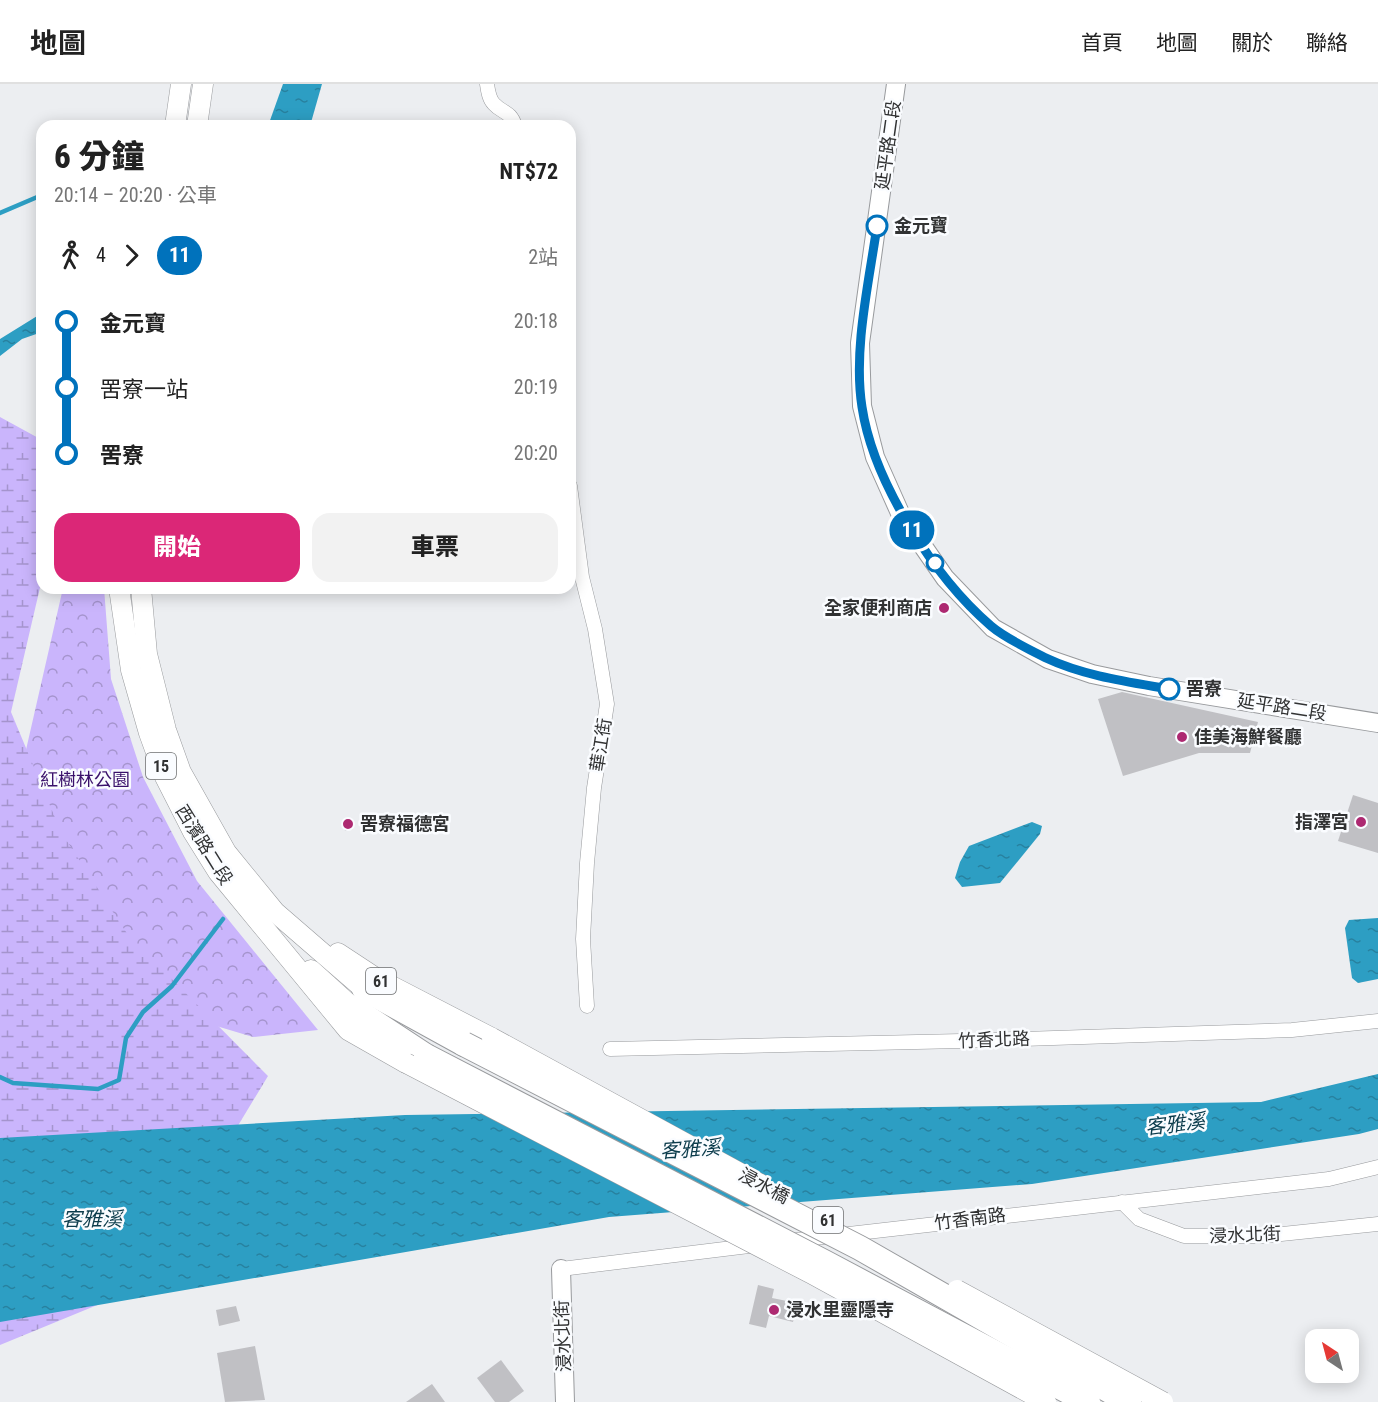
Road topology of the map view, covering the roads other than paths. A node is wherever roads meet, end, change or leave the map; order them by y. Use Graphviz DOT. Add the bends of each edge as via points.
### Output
graph roads {
  1 [pos="181,84"];
  2 [pos="203,84"];
  3 [pos="487,84"];
  4 [pos="896,84"];
  5 [pos="176,120"];
  6 [pos="198,120"];
  7 [pos="512,120"];
  8 [pos="576,532"];
  9 [pos="120,594"];
  10 [pos="142,594"];
  11 [pos="1378,723"];
  12 [pos="275,912"];
  13 [pos="258,922"];
  14 [pos="359,999"];
  15 [pos="587,1006"];
  16 [pos="1378,1021"];
  17 [pos="492,1038"];
  18 [pos="610,1049"];
  19 [pos="416,1059"];
  20 [pos="1378,1167"];
  21 [pos="1122,1202"];
  22 [pos="1378,1224"];
  23 [pos="561,1269"];
  24 [pos="565,1402"];
  25 [pos="1046,1402"];
  26 [pos="1088,1402"];
  27 [pos="1129,1402"];
  28 [pos="1163,1402"];
  1 -- 5 [label="main road"];
  2 -- 6 [label="main road"];
  3 -- 7 [label="street" via="490,99"];
  4 -- 11 [label="street, 延平路二段" via="860,343 862,406 875,457 900,513 945,578 993,628 1047,659 1149,686"];
  8 -- 15 [label="street, 華江街" via="607,704 587,863 583,939"];
  9 -- 13 [label="main road, 西濱路二段 / 15" via="131,670 165,777 218,872"];
  10 -- 12 [label="main road, 西濱路二段 / 15" via="147,654 181,772 226,852"];
  12 -- 14 [label="main road, 西濱路二段 / 15"];
  12 -- 17 [label="main road, 西濱路二段 / 61" via="375,978"];
  13 -- 14 [label="main road, 西濱路二段 / 15"];
  13 -- 19 [label="main road, 西濱路二段 / 61" via="348,1030"];
  14 -- 19 [label="highway, 61"];
  14 -- 27 [label="highway, 浸水橋 / 61, bridge" via="464,1044 860,1248"];
  16 -- 18 [label="street, 竹香北路" via="1280,1031"];
  17 -- 28 [label="main road, 浸水橋 / 61, bridge"];
  19 -- 25 [label="main road, 61, bridge"];
  19 -- 26 [label="highway, 61, bridge" via="826,1263"];
  20 -- 21 [label="street, 竹香南路" via="1329,1179"];
  21 -- 22 [label="street, 浸水北街" via="1139,1219 1184,1236 1262,1236"];
  21 -- 23 [label="street, 竹香南路"];
  23 -- 24 [label="street, 浸水北街"];
}
